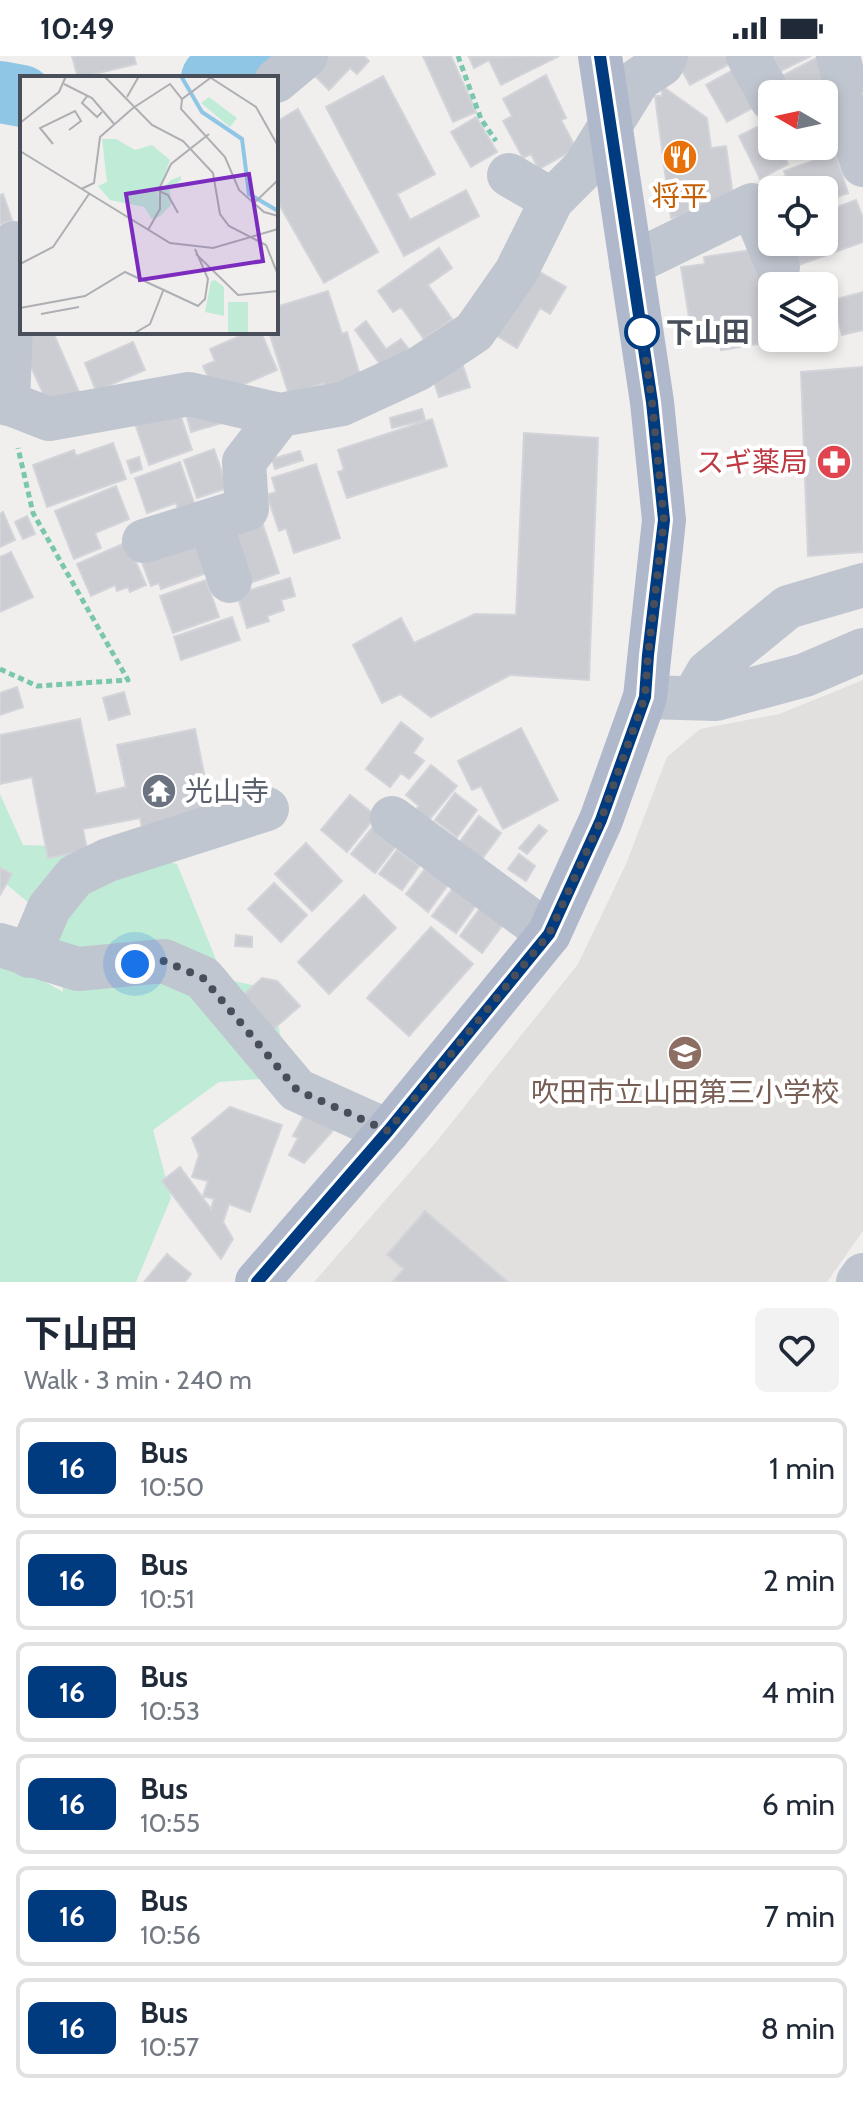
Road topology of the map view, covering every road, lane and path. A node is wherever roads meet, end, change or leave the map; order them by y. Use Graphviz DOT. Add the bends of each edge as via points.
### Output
graph roads {
  1 [pos="458,56"];
  2 [pos="600,56"];
  3 [pos="666,56"];
  4 [pos="748,56"];
  5 [pos="841,68"];
  6 [pos="761,80"];
  7 [pos="610,122"];
  8 [pos="863,165"];
  9 [pos="509,175"];
  10 [pos="552,200"];
  11 [pos="12,243"];
  12 [pos="631,264"];
  13 [pos="778,267"];
  14 [pos="4,402"];
  15 [pos="280,415"];
  16 [pos="210,521"];
  17 [pos="144,541"];
  18 [pos="230,581"];
  19 [pos="863,585"];
  20 [pos="863,650"];
  21 [pos="0,669"];
  22 [pos="645,697"];
  23 [pos="693,698"];
  24 [pos="267,809"];
  25 [pos="392,818"];
  26 [pos="549,934"];
  27 [pos="15,950"];
  28 [pos="388,1131"];
  29 [pos="863,1275"];
  30 [pos="257,1282"];
  31 [pos="858,1282"];
  1 -- 9 [label="path"];
  2 -- 7 [label="main road"];
  3 -- 7 [label="street" via="639,79"];
  4 -- 6 [label="street"];
  5 -- 8 [label="street" via="839,93"];
  7 -- 10 [label="street" via="584,168"];
  7 -- 12 [label="main road"];
  9 -- 10 [label="street"];
  10 -- 15 [label="street" via="516,272 474,332 418,369 342,404"];
  11 -- 14 [label="street"];
  12 -- 13 [label="street" via="752,205"];
  12 -- 22 [label="main road" via="664,520"];
  14 -- 15 [label="street" via="49,419 189,394"];
  14 -- 21 [label="path" via="33,513 128,680 37,686"];
  15 -- 16 [label="street" via="244,462 247,509"];
  16 -- 17 [label="street"];
  16 -- 18 [label="street"];
  19 -- 23 [label="street" via="788,607 708,672"];
  20 -- 23 [label="street" via="805,675 716,699"];
  22 -- 23 [label="street"];
  22 -- 26 [label="main road" via="601,820"];
  24 -- 27 [label="street" via="108,860 75,876"];
  25 -- 26 [label="street"];
  26 -- 28 [label="main road"];
  27 -- 28 [label="street" via="78,969 164,961 203,978 297,1090"];
  28 -- 30 [label="main road"];
  29 -- 31 [label="street"];
}
